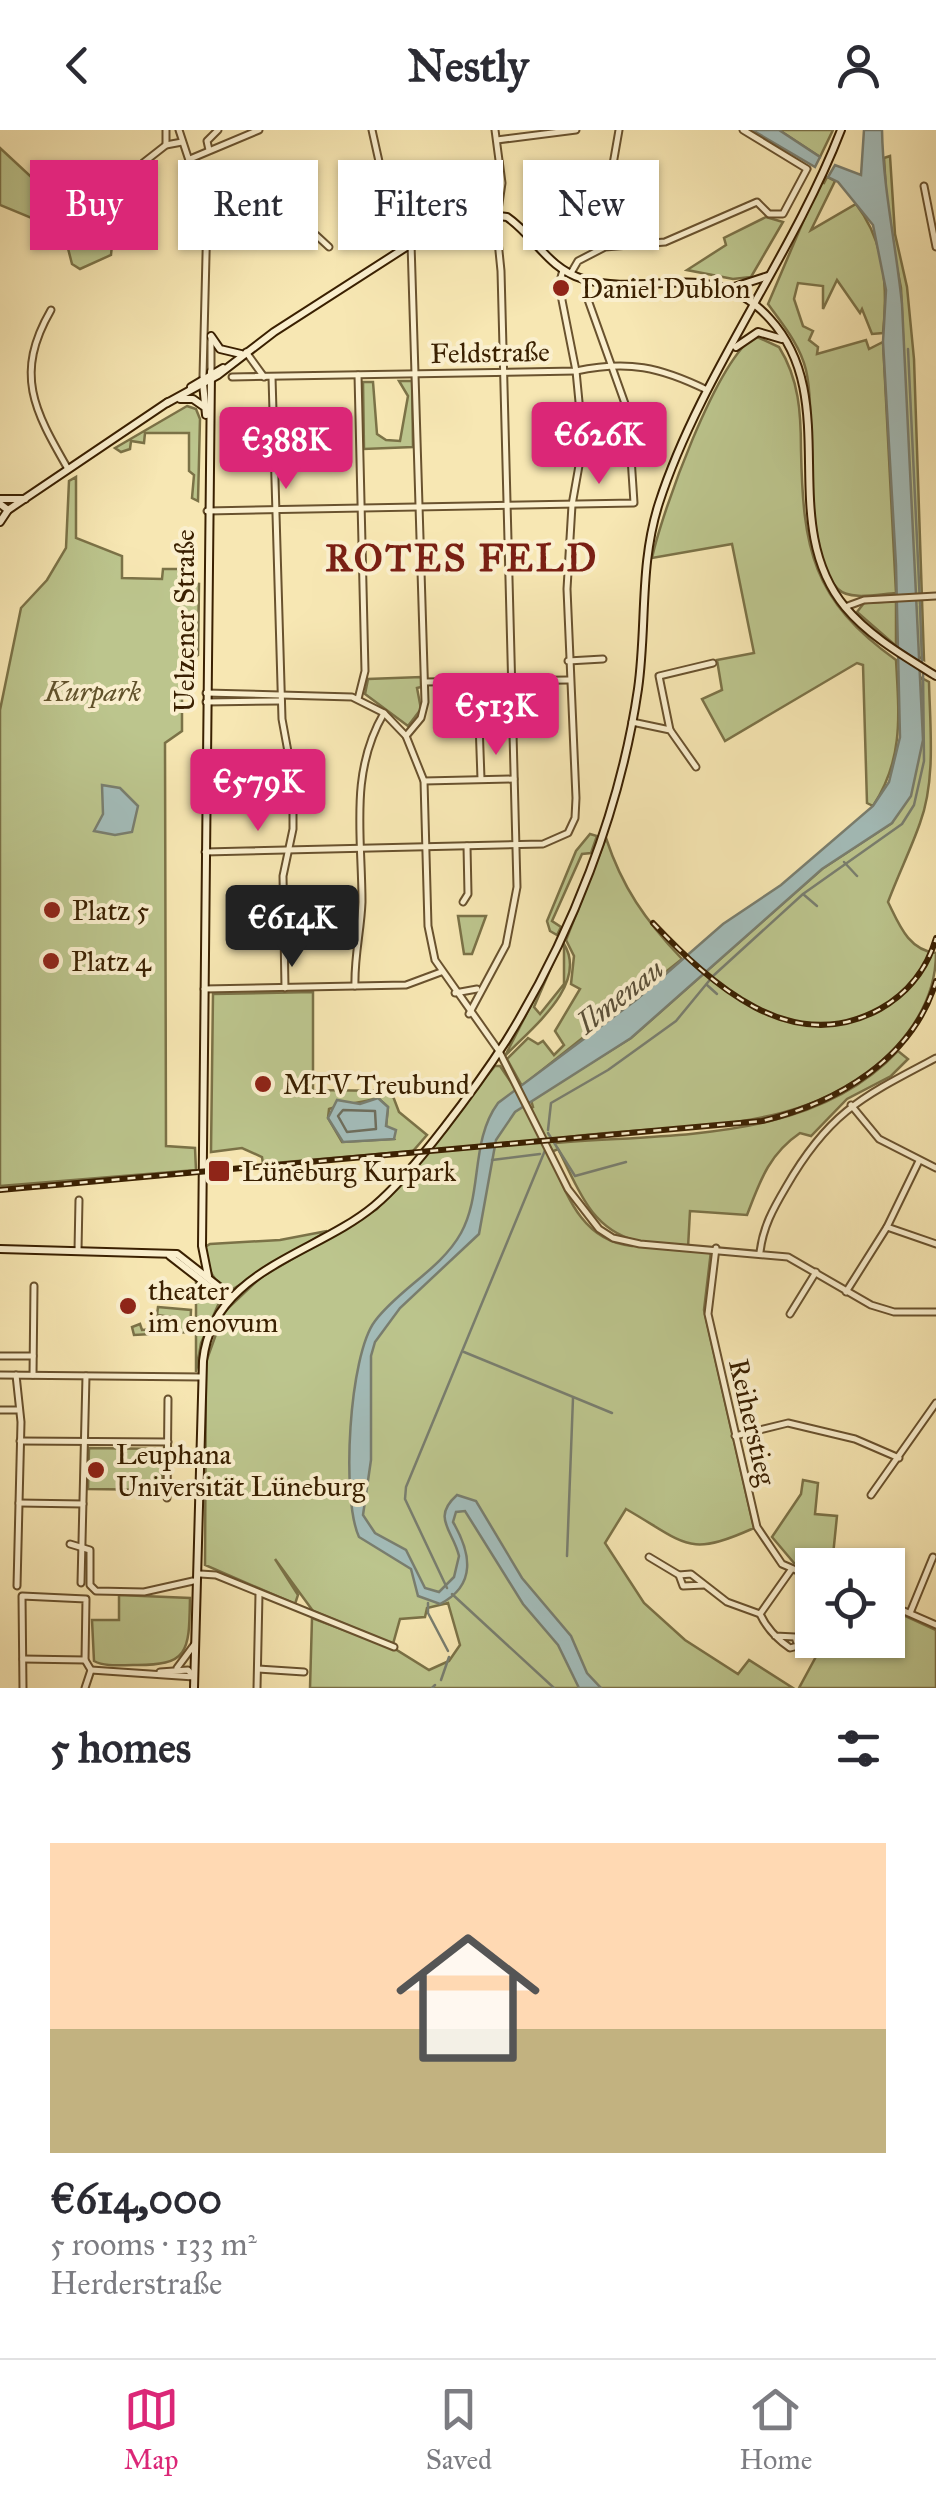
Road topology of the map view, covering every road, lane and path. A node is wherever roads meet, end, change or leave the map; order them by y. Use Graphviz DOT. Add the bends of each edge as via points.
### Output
graph roads {
  1 [pos="218,130"];
  2 [pos="259,130"];
  3 [pos="372,130"];
  4 [pos="495,130"];
  5 [pos="576,130"];
  6 [pos="619,130"];
  7 [pos="743,130"];
  8 [pos="841,130"];
  9 [pos="175,134"];
  10 [pos="497,140"];
  11 [pos="166,146"];
  12 [pos="209,150"];
  13 [pos="190,159"];
  14 [pos="147,160"];
  15 [pos="379,160"];
  16 [pos="499,160"];
  17 [pos="614,160"];
  18 [pos="924,186"];
  19 [pos="503,216"];
  20 [pos="318,237"];
  21 [pos="659,243"];
  22 [pos="328,247"];
  23 [pos="936,247"];
  24 [pos="207,250"];
  25 [pos="400,250"];
  26 [pos="411,250"];
  27 [pos="498,250"];
  28 [pos="598,250"];
  29 [pos="566,272"];
  30 [pos="769,276"];
  31 [pos="727,290"];
  32 [pos="587,297"];
  33 [pos="754,304"];
  34 [pos="52,310"];
  35 [pos="209,334"];
  36 [pos="788,343"];
  37 [pos="731,350"];
  38 [pos="244,353"];
  39 [pos="613,364"];
  40 [pos="576,371"];
  41 [pos="503,372"];
  42 [pos="416,374"];
  43 [pos="358,375"];
  44 [pos="232,377"];
  45 [pos="268,377"];
  46 [pos="207,378"];
  47 [pos="710,392"];
  48 [pos="178,399"];
  49 [pos="167,403"];
  50 [pos="203,406"];
  51 [pos="207,416"];
  52 [pos="70,471"];
  53 [pos="36,495"];
  54 [pos="0,501"];
  55 [pos="572,505"];
  56 [pos="507,506"];
  57 [pos="420,508"];
  58 [pos="361,509"];
  59 [pos="8,510"];
  60 [pos="276,510"];
  61 [pos="210,511"];
  62 [pos="0,522"];
  63 [pos="936,596"];
  64 [pos="845,607"];
  65 [pos="603,659"];
  66 [pos="568,661"];
  67 [pos="713,663"];
  68 [pos="936,676"];
  69 [pos="570,680"];
  70 [pos="425,682"];
  71 [pos="511,682"];
  72 [pos="281,693"];
  73 [pos="206,698"];
  74 [pos="358,699"];
  75 [pos="282,701"];
  76 [pos="384,712"];
  77 [pos="479,722"];
  78 [pos="632,722"];
  79 [pos="670,730"];
  80 [pos="406,736"];
  81 [pos="696,767"];
  82 [pos="482,779"];
  83 [pos="514,779"];
  84 [pos="424,781"];
  85 [pos="516,845"];
  86 [pos="467,846"];
  87 [pos="426,847"];
  88 [pos="360,848"];
  89 [pos="287,850"];
  90 [pos="205,852"];
  91 [pos="463,902"];
  92 [pos="440,972"];
  93 [pos="355,986"];
  94 [pos="284,988"];
  95 [pos="480,988"];
  96 [pos="204,989"];
  97 [pos="455,994"];
  98 [pos="469,1014"];
  99 [pos="499,1051"];
  100 [pos="936,1058"];
  101 [pos="850,1105"];
  102 [pos="919,1161"];
  103 [pos="936,1168"];
  104 [pos="79,1200"];
  105 [pos="887,1226"];
  106 [pos="936,1244"];
  107 [pos="202,1246"];
  108 [pos="716,1248"];
  109 [pos="0,1249"];
  110 [pos="78,1250"];
  111 [pos="156,1252"];
  112 [pos="760,1252"];
  113 [pos="185,1257"];
  114 [pos="203,1259"];
  115 [pos="196,1269"];
  116 [pos="816,1272"];
  117 [pos="208,1276"];
  118 [pos="34,1286"];
  119 [pos="846,1292"];
  120 [pos="230,1299"];
  121 [pos="936,1312"];
  122 [pos="790,1314"];
  123 [pos="0,1356"];
  124 [pos="33,1356"];
  125 [pos="0,1375"];
  126 [pos="16,1375"];
  127 [pos="33,1375"];
  128 [pos="86,1376"];
  129 [pos="202,1377"];
  130 [pos="168,1399"];
  131 [pos="936,1403"];
  132 [pos="0,1410"];
  133 [pos="18,1410"];
  134 [pos="736,1436"];
  135 [pos="20,1441"];
  136 [pos="84,1442"];
  137 [pos="168,1442"];
  138 [pos="898,1458"];
  139 [pos="872,1495"];
  140 [pos="168,1498"];
  141 [pos="19,1503"];
  142 [pos="83,1504"];
  143 [pos="70,1544"];
  144 [pos="82,1544"];
  145 [pos="650,1557"];
  146 [pos="933,1557"];
  147 [pos="791,1570"];
  148 [pos="795,1571"];
  149 [pos="200,1574"];
  150 [pos="679,1576"];
  151 [pos="193,1582"];
  152 [pos="81,1584"];
  153 [pos="704,1584"];
  154 [pos="17,1586"];
  155 [pos="92,1589"];
  156 [pos="258,1592"];
  157 [pos="86,1599"];
  158 [pos="905,1611"];
  159 [pos="910,1613"];
  160 [pos="760,1614"];
  161 [pos="936,1625"];
  162 [pos="775,1636"];
  163 [pos="197,1638"];
  164 [pos="394,1647"];
  165 [pos="23,1659"];
  166 [pos="86,1660"];
  167 [pos="91,1670"];
  168 [pos="175,1670"];
  169 [pos="258,1670"];
  170 [pos="304,1672"];
  171 [pos="152,1673"];
  172 [pos="194,1676"];
  173 [pos="22,1688"];
  174 [pos="86,1688"];
  175 [pos="194,1688"];
  176 [pos="257,1688"];
  1 -- 12 [label="street" via="207,141"];
  2 -- 12 [label="street"];
  3 -- 15 [label="street"];
  4 -- 10 [label="street"];
  5 -- 10 [label="street"];
  6 -- 17 [label="street"];
  7 -- 21 [label="street" via="807,169 780,216 757,202"];
  8 -- 30 [label="main road"];
  9 -- 11 [label="street"];
  9 -- 11 [label="street"];
  9 -- 13 [label="street"];
  10 -- 16 [label="street"];
  11 -- 14 [label="street"];
  12 -- 13 [label="street"];
  18 -- 23 [label="street"];
  19 -- 29 [label="main road"];
  20 -- 22 [label="street"];
  24 -- 35 [label="street"];
  25 -- 38 [label="main road"];
  26 -- 42 [label="street"];
  27 -- 41 [label="street"];
  28 -- 29 [label="street"];
  29 -- 31 [label="main road" via="606,283 691,280"];
  29 -- 40 [label="street" via="559,284"];
  30 -- 31 [label="main road"];
  30 -- 33 [label="main road"];
  31 -- 33 [label="main road"];
  32 -- 39 [label="street"];
  33 -- 36 [label="main road"];
  33 -- 37 [label="main road"];
  34 -- 52 [label="street" via="32,349 29,385"];
  35 -- 38 [label="main road" via="220,349"];
  35 -- 46 [label="street"];
  36 -- 37 [label="main road" via="758,332"];
  36 -- 64 [label="main road" via="806,391 813,539"];
  37 -- 47 [label="main road"];
  38 -- 45 [label="street"];
  38 -- 46 [label="main road"];
  39 -- 40 [label="street, Feldstraße"];
  39 -- 47 [label="street, Feldstraße" via="656,367"];
  39 -- 55 [label="street" via="636,500"];
  40 -- 41 [label="street, Feldstraße"];
  40 -- 55 [label="street" via="583,443"];
  41 -- 42 [label="street, Feldstraße"];
  41 -- 56 [label="street"];
  42 -- 43 [label="street, Feldstraße"];
  42 -- 57 [label="street"];
  43 -- 45 [label="street, Feldstraße"];
  43 -- 58 [label="street"];
  44 -- 45 [label="street, Feldstraße"];
  45 -- 60 [label="street"];
  46 -- 48 [label="main road"];
  46 -- 49 [label="main road"];
  46 -- 50 [label="main road, Uelzener Straße"];
  46 -- 51 [label="main road, Uelzener Straße"];
  47 -- 78 [label="main road" via="671,470 649,536"];
  48 -- 49 [label="main road"];
  48 -- 50 [label="main road"];
  49 -- 52 [label="main road"];
  50 -- 51 [label="main road, Uelzener Straße"];
  51 -- 61 [label="main road, Uelzener Straße"];
  52 -- 53 [label="main road"];
  53 -- 54 [label="main road"];
  53 -- 59 [label="main road"];
  54 -- 59 [label="main road"];
  55 -- 56 [label="street"];
  55 -- 66 [label="street"];
  56 -- 57 [label="street"];
  56 -- 71 [label="street"];
  57 -- 58 [label="street"];
  57 -- 70 [label="street"];
  58 -- 60 [label="street"];
  58 -- 74 [label="street" via="365,671"];
  59 -- 62 [label="main road"];
  60 -- 61 [label="street"];
  60 -- 72 [label="street"];
  61 -- 73 [label="main road, Uelzener Straße"];
  63 -- 64 [label="street"];
  64 -- 68 [label="main road"];
  65 -- 66 [label="street"];
  66 -- 69 [label="street"];
  67 -- 79 [label="street" via="659,676"];
  69 -- 71 [label="street"];
  69 -- 85 [label="street" via="575,818 553,843"];
  70 -- 71 [label="street"];
  70 -- 80 [label="street" via="423,713"];
  71 -- 83 [label="street"];
  72 -- 73 [label="street"];
  72 -- 74 [label="street"];
  72 -- 75 [label="street"];
  73 -- 75 [label="street"];
  73 -- 90 [label="main road, Uelzener Straße"];
  74 -- 76 [label="street"];
  75 -- 89 [label="street" via="293,778"];
  76 -- 80 [label="street"];
  76 -- 88 [label="street" via="362,761"];
  77 -- 82 [label="street"];
  78 -- 79 [label="street"];
  78 -- 99 [label="main road" via="602,834 555,950"];
  79 -- 81 [label="street"];
  80 -- 84 [label="street"];
  82 -- 83 [label="street"];
  82 -- 84 [label="street"];
  83 -- 85 [label="street"];
  84 -- 87 [label="street"];
  85 -- 86 [label="street"];
  85 -- 95 [label="street" via="513,921"];
  86 -- 87 [label="street"];
  86 -- 91 [label="street"];
  87 -- 88 [label="street"];
  87 -- 92 [label="street" via="430,937"];
  88 -- 89 [label="street"];
  88 -- 93 [label="street"];
  89 -- 90 [label="street"];
  89 -- 94 [label="street"];
  90 -- 96 [label="main road, Uelzener Straße"];
  92 -- 93 [label="street" via="412,984"];
  92 -- 97 [label="street"];
  93 -- 94 [label="street"];
  94 -- 96 [label="street"];
  95 -- 97 [label="street"];
  95 -- 98 [label="street"];
  96 -- 107 [label="main road, Uelzener Straße"];
  97 -- 98 [label="street"];
  98 -- 99 [label="street"];
  99 -- 108 [label="street" via="568,1189 604,1234 640,1244"];
  99 -- 120 [label="main road" via="375,1205"];
  100 -- 101 [label="street"];
  101 -- 102 [label="street" via="879,1139"];
  101 -- 112 [label="street" via="806,1152 770,1215"];
  102 -- 103 [label="street"];
  102 -- 105 [label="street"];
  104 -- 110 [label="street"];
  105 -- 106 [label="street"];
  105 -- 119 [label="street"];
  107 -- 113 [label="main road"];
  107 -- 114 [label="main road, Uelzener Straße"];
  107 -- 115 [label="main road, Uelzener Straße"];
  108 -- 112 [label="street"];
  108 -- 134 [label="street, Reiherstieg" via="708,1308"];
  109 -- 110 [label="main road"];
  110 -- 111 [label="main road"];
  111 -- 113 [label="main road"];
  111 -- 115 [label="main road"];
  112 -- 116 [label="street"];
  113 -- 115 [label="main road"];
  114 -- 115 [label="main road"];
  114 -- 117 [label="main road, Uelzener Straße"];
  115 -- 117 [label="main road"];
  115 -- 120 [label="main road"];
  116 -- 119 [label="street"];
  116 -- 122 [label="street"];
  117 -- 120 [label="main road"];
  118 -- 124 [label="street"];
  119 -- 121 [label="street" via="883,1309"];
  120 -- 129 [label="main road" via="208,1336"];
  123 -- 124 [label="street"];
  124 -- 127 [label="street"];
  125 -- 126 [label="street"];
  126 -- 127 [label="street"];
  126 -- 133 [label="street"];
  127 -- 128 [label="street"];
  128 -- 129 [label="street"];
  128 -- 136 [label="street"];
  129 -- 149 [label="main road"];
  130 -- 137 [label="street"];
  131 -- 138 [label="street"];
  132 -- 133 [label="street"];
  133 -- 135 [label="street"];
  134 -- 138 [label="street" via="788,1423 855,1438"];
  134 -- 147 [label="street, Reiherstieg" via="760,1534"];
  135 -- 136 [label="street"];
  135 -- 141 [label="street"];
  136 -- 137 [label="street"];
  136 -- 142 [label="street"];
  137 -- 140 [label="street"];
  138 -- 139 [label="street"];
  141 -- 142 [label="street"];
  141 -- 154 [label="street"];
  142 -- 144 [label="street"];
  143 -- 144 [label="street"];
  144 -- 152 [label="street"];
  144 -- 155 [label="street" via="91,1555"];
  145 -- 150 [label="street"];
  146 -- 159 [label="street"];
  147 -- 148 [label="street"];
  147 -- 160 [label="street"];
  149 -- 156 [label="street"];
  149 -- 163 [label="main road"];
  150 -- 153 [label="street" via="690,1574"];
  150 -- 153 [label="street" via="683,1586"];
  151 -- 155 [label="street" via="144,1592"];
  153 -- 160 [label="street" via="727,1602"];
  155 -- 157 [label="street"];
  156 -- 164 [label="street"];
  156 -- 169 [label="street"];
  157 -- 165 [label="street" via="22,1596"];
  157 -- 166 [label="street"];
  158 -- 159 [label="street"];
  159 -- 161 [label="street"];
  160 -- 162 [label="street"];
  163 -- 168 [label="street"];
  163 -- 172 [label="main road"];
  165 -- 166 [label="street"];
  165 -- 173 [label="street"];
  166 -- 167 [label="street"];
  167 -- 171 [label="street"];
  167 -- 174 [label="street"];
  168 -- 171 [label="street"];
  168 -- 172 [label="street"];
  169 -- 170 [label="street"];
  169 -- 176 [label="street"];
  171 -- 172 [label="street"];
  172 -- 175 [label="main road"];
}
